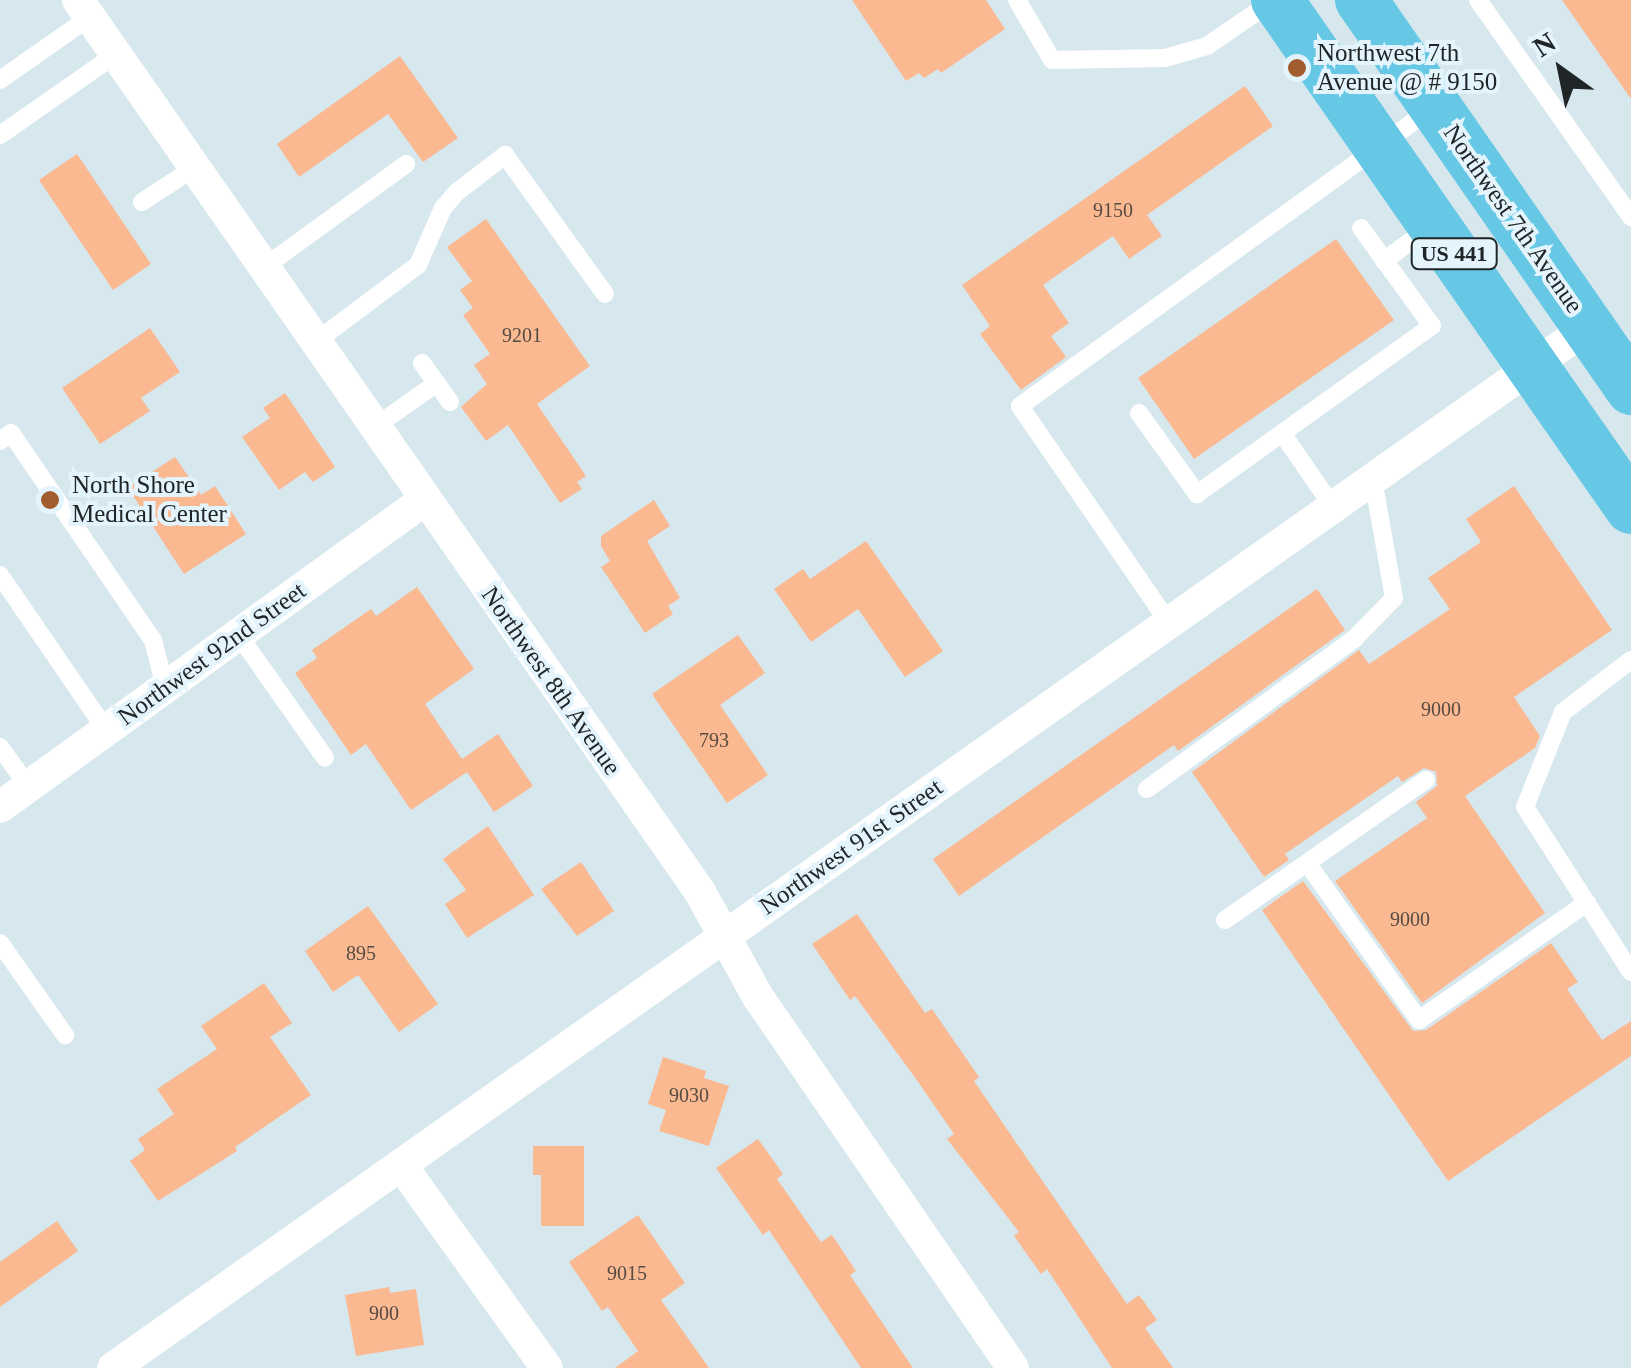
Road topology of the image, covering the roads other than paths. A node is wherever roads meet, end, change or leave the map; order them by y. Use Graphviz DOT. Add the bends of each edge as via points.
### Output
graph roads {
  1 [pos="1018,0"];
  2 [pos="1275,0"];
  3 [pos="1361,0"];
  4 [pos="1478,0"];
  5 [pos="84,8"];
  6 [pos="116,54"];
  7 [pos="0,80"];
  8 [pos="1436,106"];
  9 [pos="0,135"];
  10 [pos="1377,146"];
  11 [pos="406,164"];
  12 [pos="194,168"];
  13 [pos="142,202"];
  14 [pos="1631,217"];
  15 [pos="1433,224"];
  16 [pos="1361,228"];
  17 [pos="1384,261"];
  18 [pos="263,268"];
  19 [pos="605,294"];
  20 [pos="314,343"];
  21 [pos="1617,360"];
  22 [pos="422,362"];
  23 [pos="1532,365"];
  24 [pos="437,384"];
  25 [pos="450,402"];
  26 [pos="1140,413"];
  27 [pos="373,428"];
  28 [pos="4,431"];
  29 [pos="1282,433"];
  30 [pos="1373,479"];
  31 [pos="424,500"];
  32 [pos="1333,507"];
  33 [pos="1631,508"];
  34 [pos="0,576"];
  35 [pos="1170,622"];
  36 [pos="238,634"];
  37 [pos="1630,663"];
  38 [pos="165,687"];
  39 [pos="106,730"];
  40 [pos="0,747"];
  41 [pos="325,758"];
  42 [pos="1426,780"];
  43 [pos="28,786"];
  44 [pos="1147,789"];
  45 [pos="0,807"];
  46 [pos="1306,863"];
  47 [pos="1587,903"];
  48 [pos="1225,920"];
  49 [pos="726,936"];
  50 [pos="0,943"];
  51 [pos="1631,972"];
  52 [pos="65,1035"];
  53 [pos="401,1164"];
  54 [pos="114,1368"];
  55 [pos="547,1368"];
  56 [pos="1013,1368"];
  1 -- 2 [label="lane" via="1052,60 1166,58 1207,46"];
  2 -- 10 [label="main road, US 441"];
  3 -- 8 [label="main road, Northwest 7th Avenue / US 441"];
  4 -- 14 [label="lane"];
  5 -- 6 [label="street, Northwest 8th Avenue"];
  5 -- 7 [label="lane"];
  6 -- 9 [label="lane"];
  6 -- 12 [label="street, Northwest 8th Avenue"];
  8 -- 10 [label="lane"];
  8 -- 21 [label="main road, Northwest 7th Avenue / US 441"];
  10 -- 15 [label="main road, US 441"];
  10 -- 35 [label="lane" via="1020,406"];
  11 -- 18 [label="lane"];
  12 -- 13 [label="lane"];
  12 -- 18 [label="street, Northwest 8th Avenue"];
  15 -- 17 [label="lane"];
  15 -- 23 [label="main road, US 441"];
  16 -- 17 [label="lane"];
  17 -- 29 [label="lane" via="1432,326"];
  18 -- 20 [label="street, Northwest 8th Avenue"];
  19 -- 20 [label="lane" via="506,156 443,208 418,266"];
  20 -- 27 [label="street, Northwest 8th Avenue"];
  21 -- 23 [label="street, Northwest 91st Street"];
  22 -- 24 [label="lane"];
  23 -- 30 [label="street, Northwest 91st Street"];
  23 -- 33 [label="main road, US 441"];
  24 -- 25 [label="lane"];
  24 -- 27 [label="lane"];
  26 -- 29 [label="lane" via="1197,494"];
  27 -- 31 [label="street, Northwest 8th Avenue"];
  28 -- 38 [label="lane" via="153,640"];
  29 -- 32 [label="lane"];
  30 -- 32 [label="street, Northwest 91st Street"];
  30 -- 44 [label="lane" via="1394,598 1354,640"];
  31 -- 36 [label="street, Northwest 92nd Street"];
  31 -- 49 [label="street, Northwest 8th Avenue"];
  32 -- 35 [label="street, Northwest 91st Street"];
  34 -- 39 [label="lane"];
  35 -- 49 [label="street, Northwest 91st Street"];
  36 -- 38 [label="street, Northwest 92nd Street"];
  36 -- 41 [label="lane"];
  37 -- 47 [label="lane" via="1563,712 1526,806"];
  38 -- 39 [label="street, Northwest 92nd Street"];
  39 -- 43 [label="street, Northwest 92nd Street"];
  40 -- 43 [label="lane"];
  42 -- 46 [label="lane"];
  43 -- 45 [label="street, Northwest 92nd Street"];
  46 -- 47 [label="lane" via="1420,1020"];
  46 -- 48 [label="lane"];
  47 -- 51 [label="lane"];
  49 -- 53 [label="street, Northwest 91st Street"];
  49 -- 56 [label="street, Northwest 8th Avenue" via="758,997"];
  50 -- 52 [label="lane"];
  53 -- 54 [label="street, Northwest 91st Street"];
  53 -- 55 [label="street"];
}
